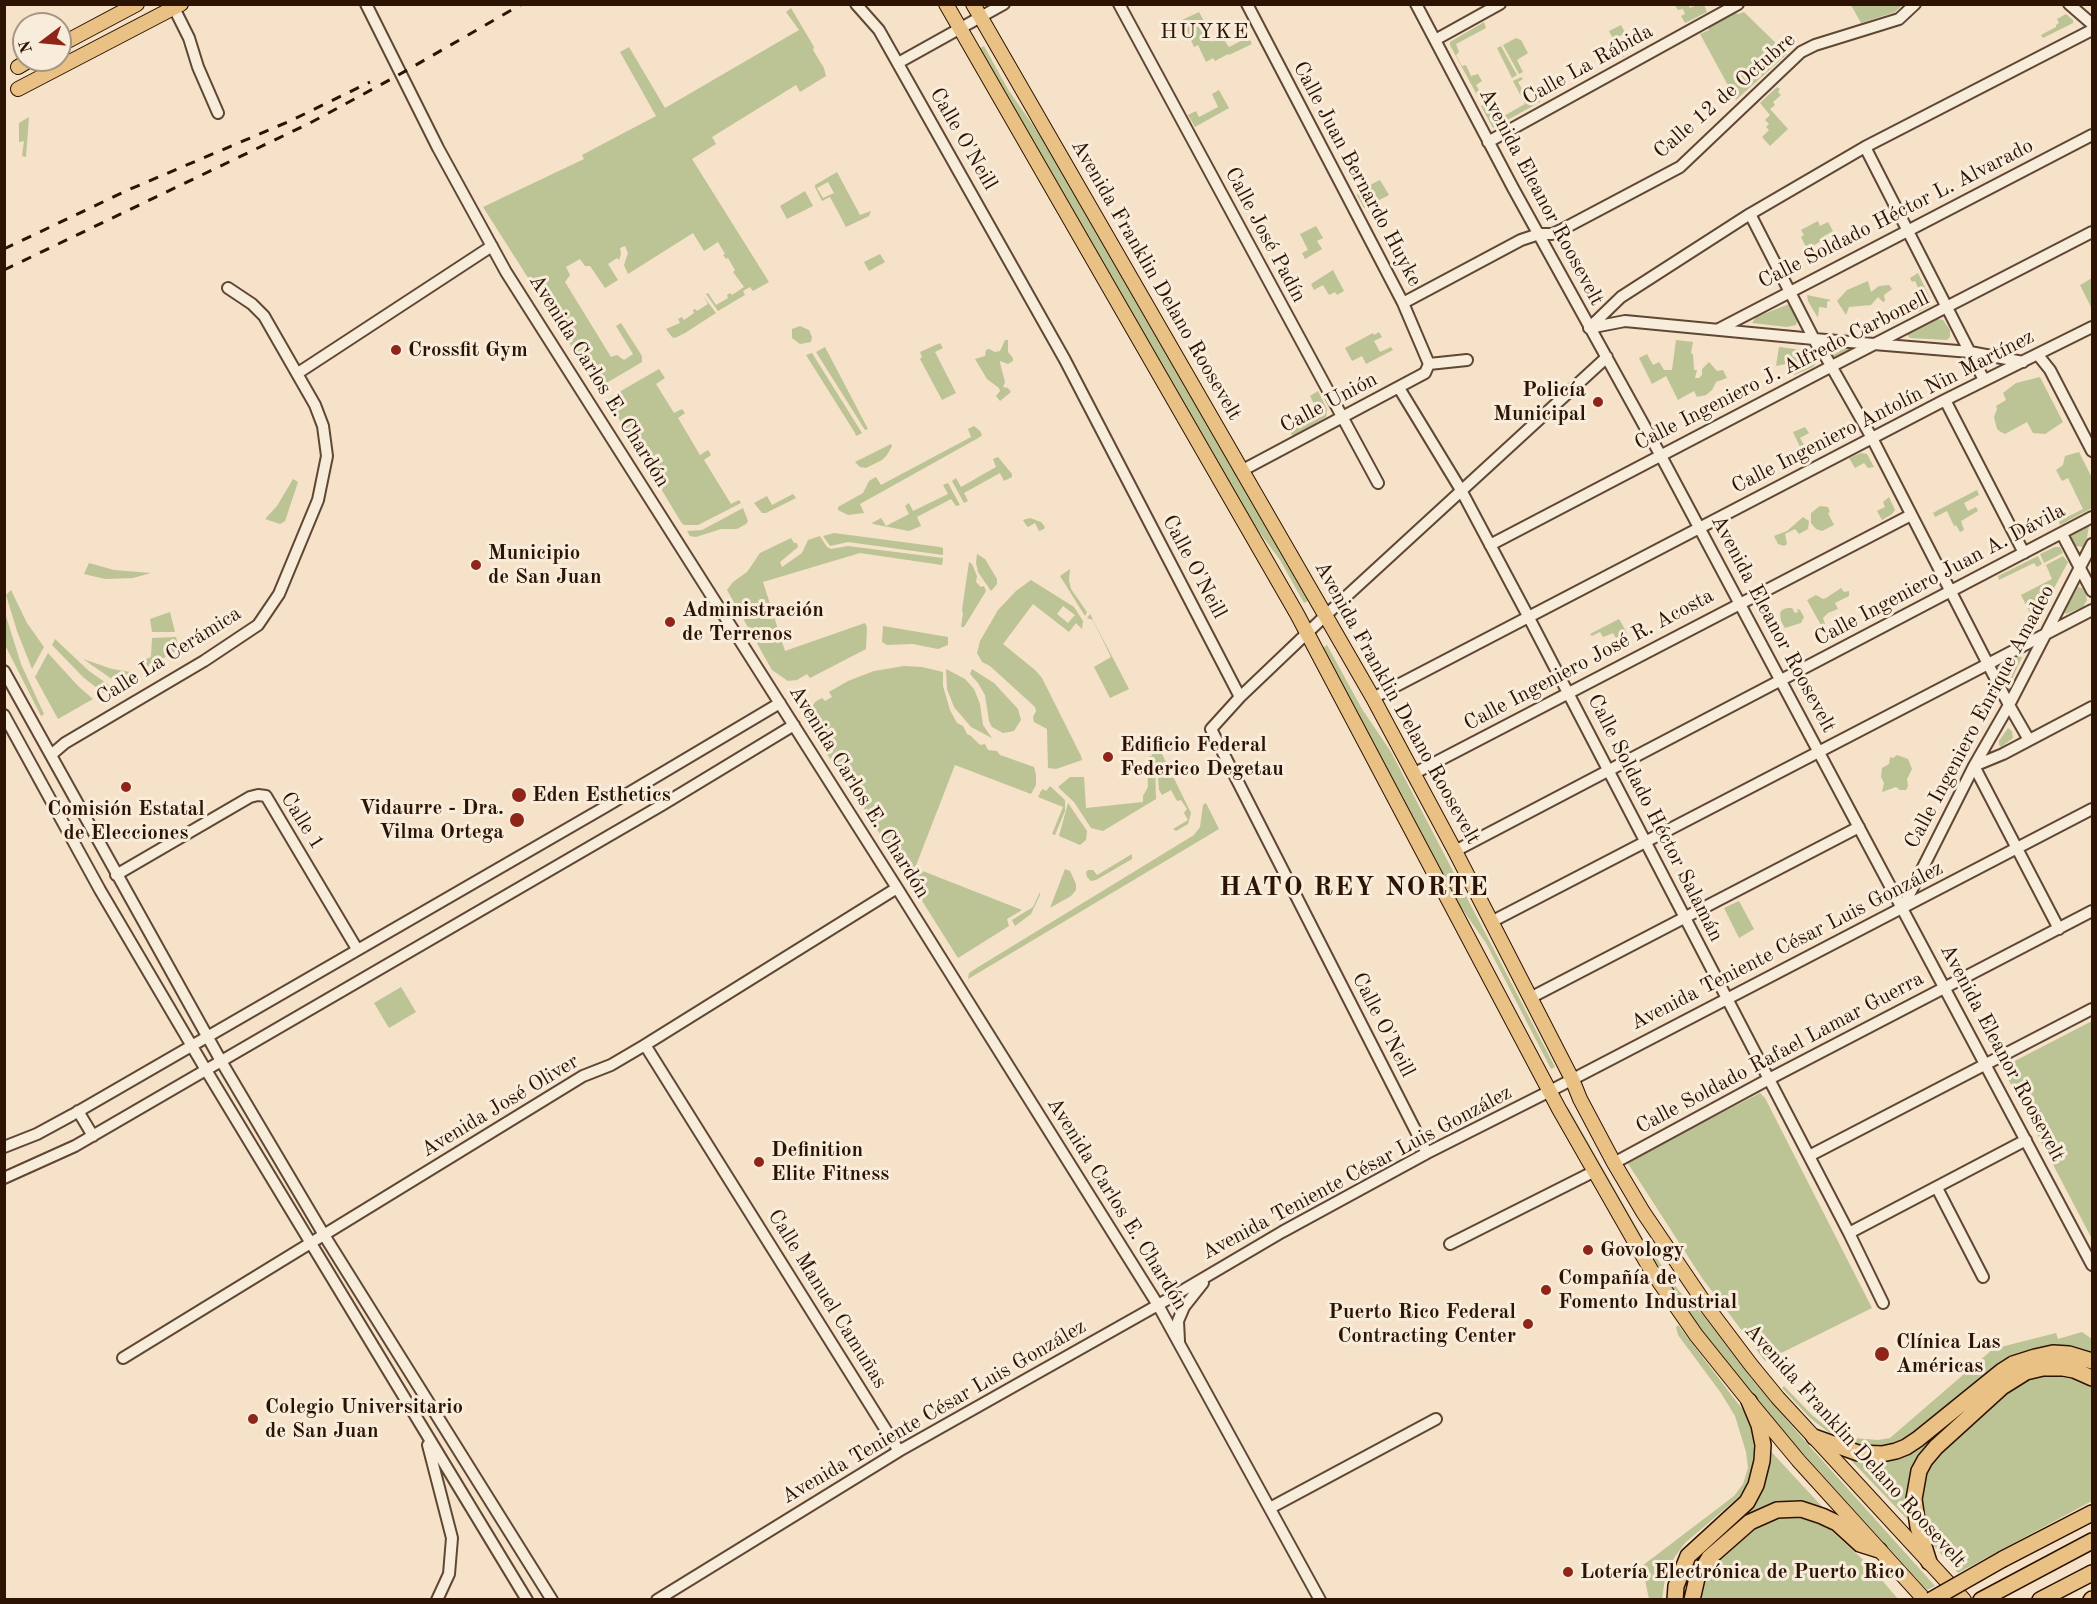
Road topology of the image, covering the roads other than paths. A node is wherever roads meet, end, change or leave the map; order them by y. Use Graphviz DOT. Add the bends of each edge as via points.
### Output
graph roads {
  1 [pos="137,4"];
  2 [pos="366,4"];
  3 [pos="856,4"];
  4 [pos="946,4"];
  5 [pos="973,4"];
  6 [pos="1004,4"];
  7 [pos="1119,4"];
  8 [pos="1247,4"];
  9 [pos="1416,4"];
  10 [pos="1500,4"];
  11 [pos="1738,4"];
  12 [pos="1915,4"];
  13 [pos="2069,4"];
  14 [pos="177,7"];
  15 [pos="980,18"];
  16 [pos="2092,24"];
  17 [pos="959,28"];
  18 [pos="2092,30"];
  19 [pos="72,39"];
  20 [pos="1435,40"];
  21 [pos="898,63"];
  22 [pos="11,93"];
  23 [pos="218,113"];
  24 [pos="2092,135"];
  25 [pos="1488,142"];
  26 [pos="1865,147"];
  27 [pos="1750,214"];
  28 [pos="1907,230"];
  29 [pos="2092,232"];
  30 [pos="1539,234"];
  31 [pos="492,246"];
  32 [pos="228,288"];
  33 [pos="1791,291"];
  34 [pos="1403,303"];
  35 [pos="1947,307"];
  36 [pos="2092,327"];
  37 [pos="1589,328"];
  38 [pos="1718,330"];
  39 [pos="1814,339"];
  40 [pos="1874,344"];
  41 [pos="1970,352"];
  42 [pos="2038,355"];
  43 [pos="1607,357"];
  44 [pos="1467,360"];
  45 [pos="2023,362"];
  46 [pos="1429,364"];
  47 [pos="1832,366"];
  48 [pos="298,373"];
  49 [pos="1984,380"];
  50 [pos="1399,388"];
  51 [pos="1945,400"];
  52 [pos="1342,418"];
  53 [pos="1872,438"];
  54 [pos="2092,451"];
  55 [pos="1661,456"];
  56 [pos="1241,471"];
  57 [pos="1378,483"];
  58 [pos="1461,490"];
  59 [pos="1911,515"];
  60 [pos="2092,517"];
  61 [pos="1700,528"];
  62 [pos="2062,534"];
  63 [pos="2092,544"];
  64 [pos="1490,545"];
  65 [pos="2024,553"];
  66 [pos="2079,567"];
  67 [pos="2092,591"];
  68 [pos="1951,592"];
  69 [pos="1740,604"];
  70 [pos="2092,610"];
  71 [pos="1326,615"];
  72 [pos="1528,616"];
  73 [pos="1307,633"];
  74 [pos="2045,635"];
  75 [pos="1989,664"];
  76 [pos="4,670"];
  77 [pos="1780,680"];
  78 [pos="1568,693"];
  79 [pos="1240,697"];
  80 [pos="1373,698"];
  81 [pos="780,703"];
  82 [pos="2009,705"];
  83 [pos="2092,707"];
  84 [pos="4,715"];
  85 [pos="794,726"];
  86 [pos="2029,740"];
  87 [pos="1820,753"];
  88 [pos="51,755"];
  89 [pos="1974,766"];
  90 [pos="1608,769"];
  91 [pos="1413,774"];
  92 [pos="2092,810"];
  93 [pos="1859,827"];
  94 [pos="1646,842"];
  95 [pos="2018,849"];
  96 [pos="1455,850"];
  97 [pos="116,875"];
  98 [pos="897,888"];
  99 [pos="1903,908"];
  100 [pos="2092,911"];
  101 [pos="1686,919"];
  102 [pos="1491,922"];
  103 [pos="2059,928"];
  104 [pos="357,949"];
  105 [pos="1945,987"];
  106 [pos="1530,998"];
  107 [pos="1727,999"];
  108 [pos="2092,1009"];
  109 [pos="208,1036"];
  110 [pos="192,1045"];
  111 [pos="645,1045"];
  112 [pos="221,1061"];
  113 [pos="1987,1064"];
  114 [pos="206,1070"];
  115 [pos="1572,1079"];
  116 [pos="1769,1079"];
  117 [pos="1550,1091"];
  118 [pos="78,1111"];
  119 [pos="93,1136"];
  120 [pos="2026,1140"];
  121 [pos="4,1147"];
  122 [pos="1427,1153"];
  123 [pos="1809,1156"];
  124 [pos="1614,1163"];
  125 [pos="1593,1172"];
  126 [pos="4,1178"];
  127 [pos="1937,1188"];
  128 [pos="1849,1233"];
  129 [pos="324,1235"];
  130 [pos="310,1244"];
  131 [pos="1450,1244"];
  132 [pos="2092,1265"];
  133 [pos="1214,1272"];
  134 [pos="1983,1277"];
  135 [pos="1883,1303"];
  136 [pos="1158,1305"];
  137 [pos="1180,1344"];
  138 [pos="123,1358"];
  139 [pos="2092,1361"];
  140 [pos="2092,1378"];
  141 [pos="1749,1401"];
  142 [pos="1436,1419"];
  143 [pos="426,1433"];
  144 [pos="1814,1437"];
  145 [pos="898,1451"];
  146 [pos="1270,1508"];
  147 [pos="2092,1513"];
  148 [pos="2092,1541"];
  149 [pos="1879,1550"];
  150 [pos="1929,1562"];
  151 [pos="2092,1573"];
  152 [pos="437,1599"];
  153 [pos="527,1599"];
  154 [pos="552,1599"];
  155 [pos="657,1599"];
  156 [pos="1320,1599"];
  157 [pos="1675,1599"];
  158 [pos="1692,1599"];
  159 [pos="1925,1599"];
  160 [pos="1931,1599"];
  161 [pos="1964,1599"];
  162 [pos="1981,1599"];
  163 [pos="2048,1599"];
  1 -- 19 [label="main road"];
  2 -- 31 [label="street, Avenida Carlos E. Chardón"];
  3 -- 21 [label="street, Calle O'Neill" via="879,30"];
  4 -- 17 [label="main road, Avenida Franklin Delano Roosevelt"];
  5 -- 15 [label="main road, Avenida Franklin Delano Roosevelt"];
  6 -- 15 [label="street"];
  7 -- 52 [label="street, Calle José Padín"];
  8 -- 34 [label="street, Calle Juan Bernardo Huyke"];
  9 -- 20 [label="street, Avenida Eleanor Roosevelt"];
  10 -- 20 [label="street"];
  11 -- 25 [label="street, Calle La Rábida"];
  12 -- 30 [label="street, Calle 12 de Octubre" via="1899,19 1802,52 1680,167 1563,229"];
  13 -- 16 [label="street"];
  14 -- 22 [label="main road"];
  14 -- 23 [label="street"];
  15 -- 17 [label="street"];
  15 -- 56 [label="main road, Avenida Franklin Delano Roosevelt"];
  17 -- 21 [label="street"];
  17 -- 73 [label="main road, Avenida Franklin Delano Roosevelt"];
  18 -- 26 [label="street"];
  20 -- 25 [label="street, Avenida Eleanor Roosevelt"];
  21 -- 79 [label="street, Calle O'Neill" via="1065,360"];
  24 -- 28 [label="street, Calle Soldado Héctor L. Alvarado"];
  25 -- 30 [label="street, Avenida Eleanor Roosevelt"];
  26 -- 27 [label="street"];
  26 -- 28 [label="street"];
  27 -- 33 [label="street"];
  27 -- 37 [label="street" via="1622,297"];
  28 -- 33 [label="street, Calle Soldado Héctor L. Alvarado"];
  28 -- 35 [label="street"];
  29 -- 35 [label="street, Calle Ingeniero J. Alfredo Carbonell"];
  30 -- 34 [label="street, Calle 12 de Octubre"];
  30 -- 37 [label="street, Avenida Eleanor Roosevelt"];
  31 -- 48 [label="street"];
  31 -- 81 [label="street, Avenida Carlos E. Chardón"];
  32 -- 48 [label="street, Calle La Cerámica" via="264,316"];
  33 -- 38 [label="street, Calle Soldado Héctor L. Alvarado"];
  33 -- 39 [label="street"];
  34 -- 46 [label="street, Calle Juan Bernardo Huyke"];
  35 -- 40 [label="street, Calle Ingeniero J. Alfredo Carbonell"];
  35 -- 41 [label="street"];
  36 -- 42 [label="street, Calle Ingeniero Antolín Nin Martínez"];
  37 -- 38 [label="street" via="1625,321"];
  37 -- 43 [label="street, Avenida Eleanor Roosevelt"];
  38 -- 39 [label="street"];
  39 -- 40 [label="street"];
  39 -- 47 [label="street"];
  40 -- 41 [label="street"];
  40 -- 47 [label="street, Calle Ingeniero J. Alfredo Carbonell"];
  41 -- 45 [label="street"];
  41 -- 49 [label="street"];
  42 -- 45 [label="street, Calle Ingeniero Antolín Nin Martínez"];
  42 -- 54 [label="street" via="2050,370"];
  43 -- 55 [label="street, Avenida Eleanor Roosevelt"];
  43 -- 58 [label="street"];
  44 -- 46 [label="street"];
  45 -- 49 [label="street, Calle Ingeniero Antolín Nin Martínez"];
  46 -- 50 [label="street, Calle Unión" via="1425,373"];
  47 -- 53 [label="street"];
  47 -- 55 [label="street, Calle Ingeniero J. Alfredo Carbonell"];
  48 -- 88 [label="street, Calle La Cerámica" via="323,426 326,468 318,500 272,605 250,631"];
  49 -- 51 [label="street, Calle Ingeniero Antolín Nin Martínez"];
  50 -- 52 [label="street, Calle Unión"];
  50 -- 58 [label="street, Calle Soldado Héctor Salamán"];
  51 -- 53 [label="street, Calle Ingeniero Antolín Nin Martínez"];
  51 -- 65 [label="street"];
  52 -- 56 [label="street, Calle Unión"];
  52 -- 57 [label="street, Calle José Padín"];
  53 -- 59 [label="street"];
  53 -- 61 [label="street, Calle Ingeniero Antolín Nin Martínez"];
  55 -- 61 [label="street, Avenida Eleanor Roosevelt"];
  55 -- 64 [label="street, Calle Ingeniero J. Alfredo Carbonell"];
  56 -- 71 [label="main road, Avenida Franklin Delano Roosevelt"];
  58 -- 64 [label="street, Calle Soldado Héctor Salamán"];
  58 -- 71 [label="street"];
  59 -- 68 [label="street"];
  59 -- 69 [label="street, Calle Ingeniero José R. Acosta"];
  60 -- 62 [label="street, Calle Ingeniero Juan A. Dávila"];
  61 -- 69 [label="street, Avenida Eleanor Roosevelt"];
  61 -- 72 [label="street, Calle Ingeniero Antolín Nin Martínez"];
  62 -- 65 [label="street, Calle Ingeniero Juan A. Dávila"];
  62 -- 66 [label="street"];
  63 -- 66 [label="street, Calle Ingeniero Enrique Amadeo"];
  64 -- 72 [label="street, Calle Soldado Héctor Salamán"];
  65 -- 68 [label="street, Calle Ingeniero Juan A. Dávila"];
  66 -- 67 [label="street"];
  66 -- 74 [label="street, Calle Ingeniero Enrique Amadeo"];
  68 -- 75 [label="street"];
  68 -- 77 [label="street, Calle Ingeniero Juan A. Dávila"];
  69 -- 77 [label="street, Avenida Eleanor Roosevelt"];
  69 -- 78 [label="street, Calle Ingeniero José R. Acosta"];
  70 -- 74 [label="street"];
  71 -- 73 [label="street"];
  71 -- 80 [label="main road, Avenida Franklin Delano Roosevelt"];
  72 -- 78 [label="street, Calle Soldado Héctor Salamán"];
  72 -- 80 [label="street, Calle Ingeniero Antolín Nin Martínez"];
  73 -- 79 [label="street"];
  73 -- 117 [label="main road, Avenida Franklin Delano Roosevelt"];
  74 -- 75 [label="street"];
  74 -- 82 [label="street, Calle Ingeniero Enrique Amadeo"];
  75 -- 82 [label="street"];
  75 -- 87 [label="street"];
  76 -- 88 [label="street"];
  77 -- 87 [label="street, Avenida Eleanor Roosevelt"];
  77 -- 90 [label="street, Calle Ingeniero Juan A. Dávila"];
  78 -- 90 [label="street, Calle Soldado Héctor Salamán"];
  78 -- 91 [label="street, Calle Ingeniero José R. Acosta"];
  79 -- 122 [label="street, Calle O'Neill" via="1212,725 1212,734"];
  80 -- 91 [label="main road, Avenida Franklin Delano Roosevelt"];
  81 -- 85 [label="street, Avenida Carlos E. Chardón"];
  81 -- 104 [label="street"];
  82 -- 86 [label="street"];
  82 -- 89 [label="street, Calle Ingeniero Enrique Amadeo"];
  83 -- 86 [label="street"];
  84 -- 110 [label="street" via="100,890"];
  85 -- 98 [label="street, Avenida Carlos E. Chardón"];
  85 -- 112 [label="street"];
  86 -- 89 [label="street"];
  87 -- 93 [label="street, Avenida Eleanor Roosevelt"];
  87 -- 94 [label="street"];
  88 -- 97 [label="street"];
  89 -- 95 [label="street"];
  89 -- 99 [label="street, Calle Ingeniero Enrique Amadeo"];
  90 -- 94 [label="street, Calle Soldado Héctor Salamán"];
  90 -- 96 [label="street, Calle Ingeniero Juan A. Dávila"];
  91 -- 96 [label="main road, Avenida Franklin Delano Roosevelt"];
  92 -- 95 [label="street, Avenida Teniente César Luis González"];
  93 -- 99 [label="street, Avenida Eleanor Roosevelt"];
  93 -- 101 [label="street"];
  94 -- 101 [label="street, Calle Soldado Héctor Salamán"];
  94 -- 102 [label="street"];
  95 -- 99 [label="street, Avenida Teniente César Luis González"];
  95 -- 103 [label="street"];
  96 -- 102 [label="main road, Avenida Franklin Delano Roosevelt"];
  97 -- 104 [label="street, Calle 1" via="250,797 266,796"];
  97 -- 109 [label="street"];
  98 -- 111 [label="street, Avenida José Oliver"];
  98 -- 136 [label="street, Avenida Carlos E. Chardón"];
  99 -- 105 [label="street, Avenida Eleanor Roosevelt"];
  99 -- 107 [label="street, Avenida Teniente César Luis González"];
  100 -- 103 [label="street, Calle Soldado Rafael Lamar Guerra"];
  101 -- 106 [label="street"];
  101 -- 107 [label="street, Calle Soldado Héctor Salamán"];
  102 -- 106 [label="main road, Avenida Franklin Delano Roosevelt"];
  103 -- 105 [label="street, Calle Soldado Rafael Lamar Guerra"];
  104 -- 109 [label="street"];
  105 -- 113 [label="street, Avenida Eleanor Roosevelt"];
  105 -- 116 [label="street, Calle Soldado Rafael Lamar Guerra"];
  106 -- 115 [label="main road, Avenida Franklin Delano Roosevelt"];
  107 -- 115 [label="street, Avenida Teniente César Luis González"];
  107 -- 116 [label="street, Calle Soldado Héctor Salamán"];
  108 -- 113 [label="street"];
  109 -- 110 [label="street"];
  109 -- 112 [label="street"];
  110 -- 114 [label="street"];
  110 -- 118 [label="street"];
  111 -- 129 [label="street, Avenida José Oliver" via="583,1076"];
  111 -- 145 [label="street, Calle Manuel Camuñas"];
  112 -- 114 [label="street"];
  112 -- 129 [label="street"];
  113 -- 120 [label="street, Avenida Eleanor Roosevelt"];
  113 -- 123 [label="street"];
  114 -- 119 [label="street"];
  114 -- 130 [label="street"];
  115 -- 117 [label="street, Avenida Teniente César Luis González"];
  115 -- 124 [label="main road, Avenida Franklin Delano Roosevelt"];
  116 -- 123 [label="street, Calle Soldado Héctor Salamán"];
  116 -- 124 [label="street, Calle Soldado Rafael Lamar Guerra"];
  117 -- 122 [label="street, Avenida Teniente César Luis González"];
  117 -- 125 [label="main road, Avenida Franklin Delano Roosevelt"];
  118 -- 119 [label="street"];
  118 -- 121 [label="street"];
  119 -- 126 [label="street"];
  120 -- 127 [label="street"];
  120 -- 132 [label="street, Avenida Eleanor Roosevelt"];
  122 -- 133 [label="street, Avenida Teniente César Luis González"];
  123 -- 128 [label="street, Calle Soldado Héctor Salamán"];
  124 -- 144 [label="main road, Avenida Franklin Delano Roosevelt" via="1648,1221 1708,1308"];
  125 -- 131 [label="street"];
  125 -- 141 [label="main road, Avenida Franklin Delano Roosevelt" via="1651,1270"];
  127 -- 128 [label="street"];
  127 -- 134 [label="street"];
  128 -- 135 [label="street, Calle Soldado Héctor Salamán"];
  129 -- 130 [label="street, Avenida José Oliver"];
  129 -- 154 [label="street"];
  130 -- 138 [label="street, Avenida José Oliver"];
  130 -- 143 [label="street"];
  133 -- 136 [label="street, Avenida Teniente César Luis González"];
  133 -- 137 [label="street" via="1184,1307 1178,1321"];
  136 -- 137 [label="street, Avenida Carlos E. Chardón"];
  136 -- 145 [label="street, Avenida Teniente César Luis González"];
  137 -- 146 [label="street, Avenida Carlos E. Chardón"];
  139 -- 144 [label="highway" via="2053,1353 2013,1364 1906,1448 1896,1451 1858,1453"];
  140 -- 150 [label="highway" via="2062,1368 2026,1372 2002,1387 1936,1447 1919,1471 1914,1498"];
  141 -- 149 [label="main road, Avenida Franklin Delano Roosevelt"];
  141 -- 157 [label="highway" via="1763,1445 1756,1485 1747,1502 1688,1556"];
  142 -- 146 [label="street"];
  143 -- 152 [label="street" via="452,1538 449,1574"];
  143 -- 153 [label="street"];
  144 -- 150 [label="main road, Avenida Franklin Delano Roosevelt"];
  145 -- 155 [label="street, Avenida Teniente César Luis González"];
  146 -- 156 [label="street, Avenida Carlos E. Chardón"];
  147 -- 160 [label="highway, bridge"];
  148 -- 162 [label="highway"];
  149 -- 158 [label="highway" via="1860,1544 1837,1523 1822,1516 1801,1509 1778,1510 1750,1522 1709,1558 1697,1578"];
  149 -- 159 [label="main road, Avenida Franklin Delano Roosevelt"];
  150 -- 161 [label="main road, Avenida Franklin Delano Roosevelt"];
  151 -- 163 [label="highway"];
}
